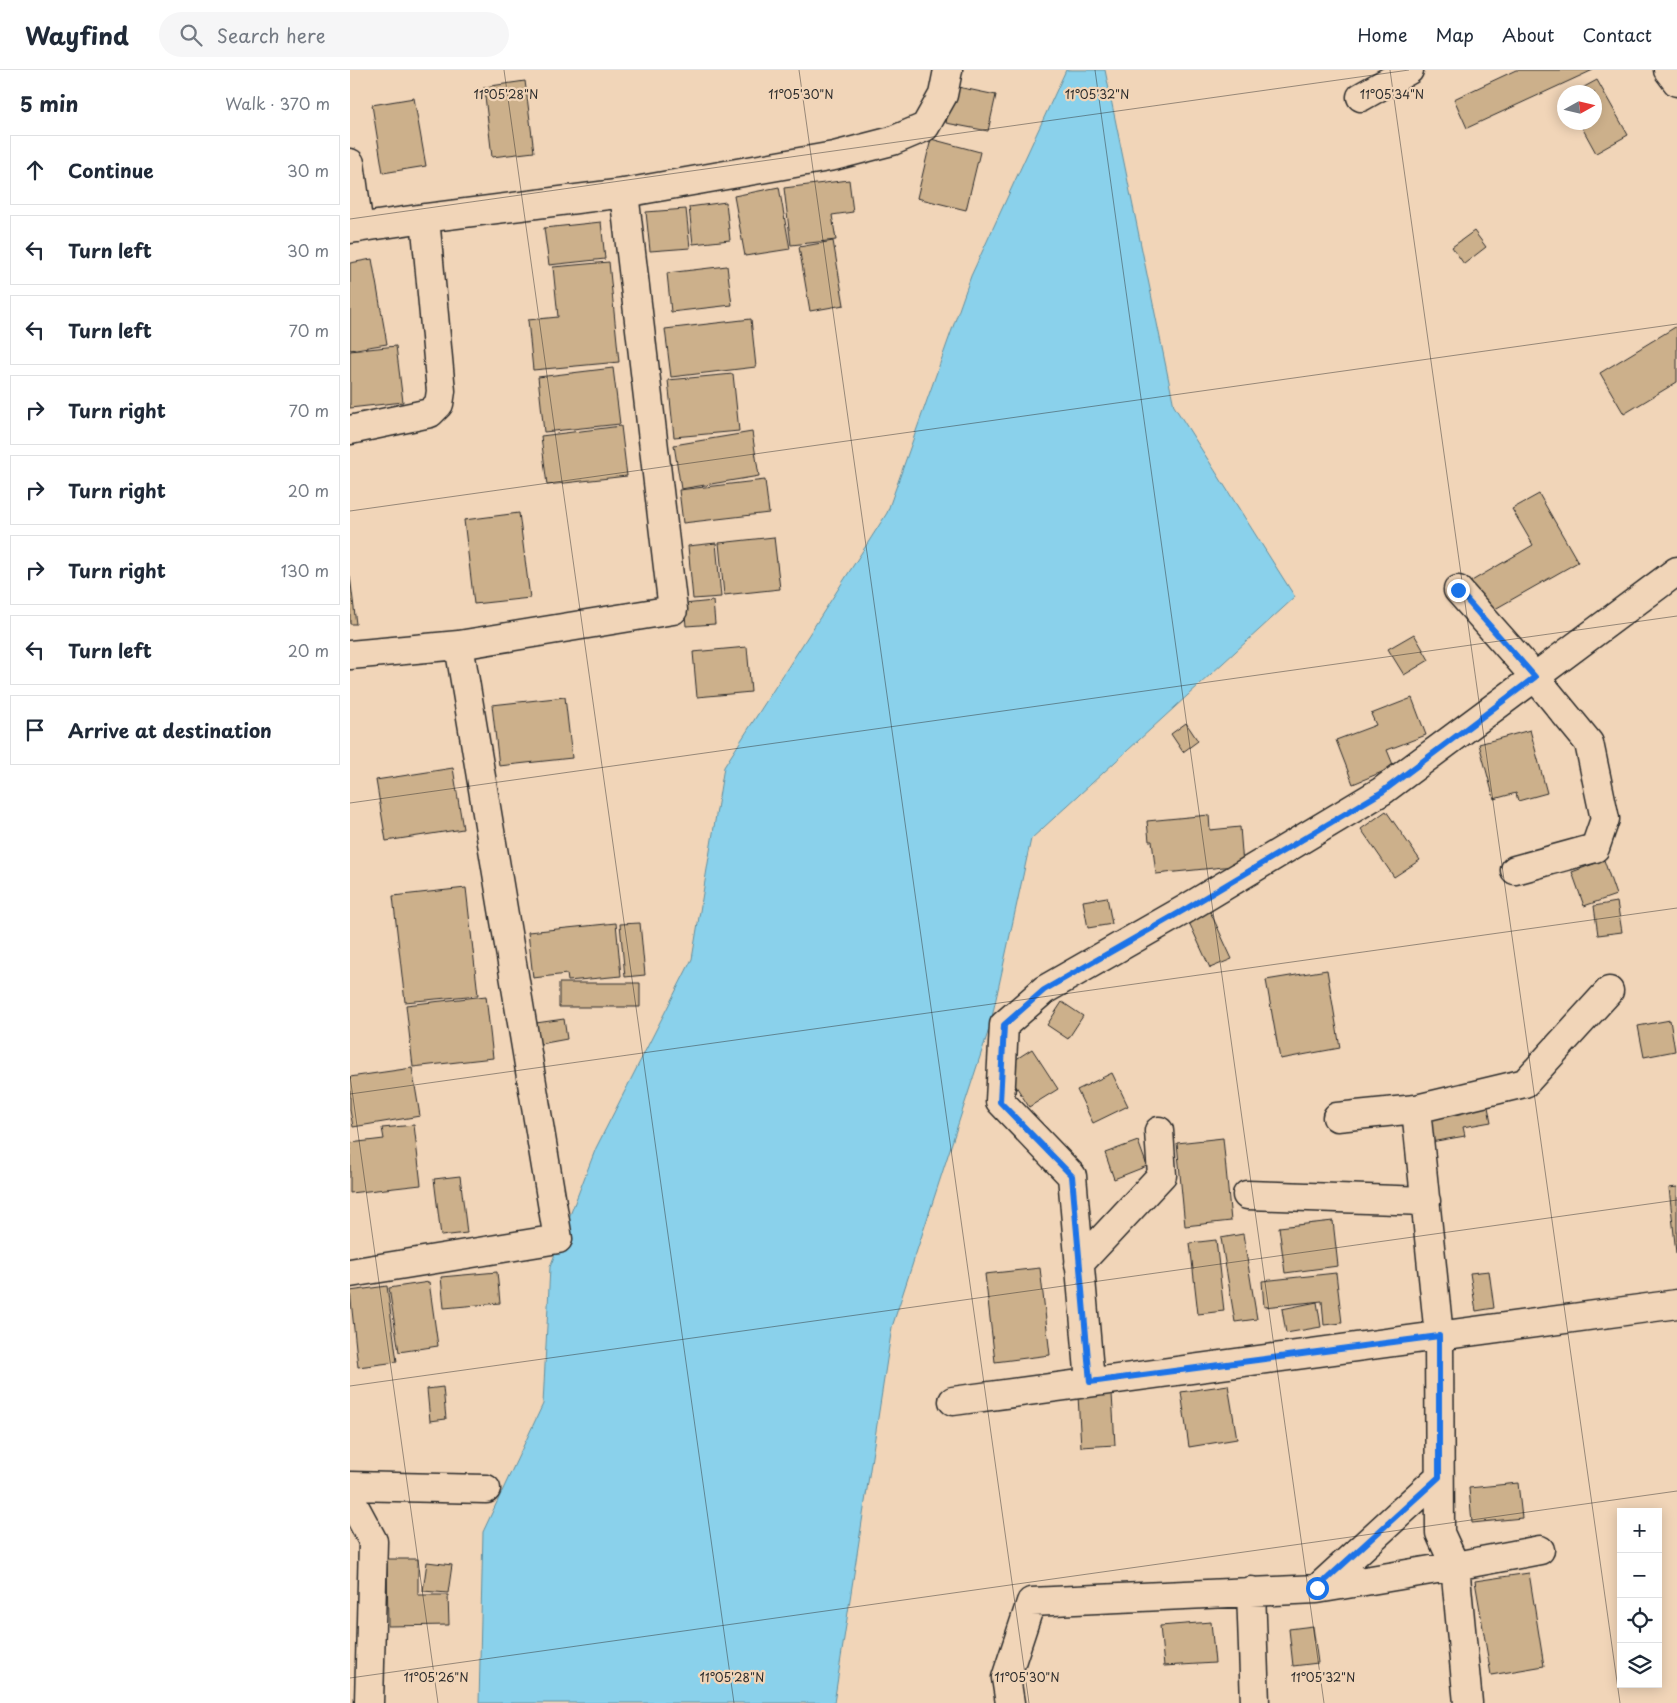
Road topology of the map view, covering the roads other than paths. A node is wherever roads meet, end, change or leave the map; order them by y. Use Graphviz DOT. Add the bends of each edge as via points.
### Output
graph roads {
  1 [pos="948,70"];
  2 [pos="1409,70"];
  3 [pos="1668,70"];
  4 [pos="1677,82"];
  5 [pos="1361,97"];
  6 [pos="350,162"];
  7 [pos="624,193"];
  8 [pos="425,218"];
  9 [pos="355,228"];
  10 [pos="350,430"];
  11 [pos="1677,571"];
  12 [pos="1458,590"];
  13 [pos="459,645"];
  14 [pos="350,656"];
  15 [pos="1535,677"];
  16 [pos="1515,870"];
  17 [pos="1609,991"];
  18 [pos="1416,1109"];
  19 [pos="1337,1117"];
  20 [pos="1159,1131"];
  21 [pos="1247,1195"];
  22 [pos="1426,1201"];
  23 [pos="1079,1264"];
  24 [pos="350,1273"];
  25 [pos="1677,1304"];
  26 [pos="1439,1336"];
  27 [pos="1090,1382"];
  28 [pos="953,1401"];
  29 [pos="1439,1477"];
  30 [pos="350,1486"];
  31 [pos="486,1489"];
  32 [pos="350,1498"];
  33 [pos="1540,1550"];
  34 [pos="1455,1566"];
  35 [pos="1317,1588"];
  36 [pos="1251,1592"];
  37 [pos="363,1685"];
  38 [pos="1010,1703"];
  39 [pos="1255,1703"];
  40 [pos="1468,1703"];
  1 -- 7 [label="main road" via="942,95 925,127 892,141 834,156"];
  2 -- 5 [label="main road"];
  3 -- 4 [label="main road"];
  6 -- 9 [label="main road"];
  7 -- 8 [label="main road"];
  7 -- 13 [label="main road" via="673,610"];
  8 -- 9 [label="main road"];
  8 -- 10 [label="main road" via="441,391 439,404 430,413"];
  11 -- 15 [label="main road"];
  12 -- 15 [label="main road"];
  13 -- 14 [label="main road"];
  13 -- 24 [label="main road" via="558,1239"];
  15 -- 16 [label="main road" via="1589,743 1605,819 1596,848"];
  15 -- 23 [label="main road" via="1382,792 1044,990 1004,1025 1000,1102 1072,1176"];
  17 -- 18 [label="main road" via="1525,1083"];
  18 -- 19 [label="main road"];
  18 -- 22 [label="main road"];
  20 -- 23 [label="main road" via="1162,1175"];
  21 -- 22 [label="main road"];
  22 -- 26 [label="main road"];
  23 -- 27 [label="main road"];
  25 -- 26 [label="main road"];
  26 -- 27 [label="main road"];
  26 -- 29 [label="main road"];
  27 -- 28 [label="main road"];
  29 -- 34 [label="main road" via="1440,1533"];
  29 -- 35 [label="main road"];
  30 -- 31 [label="main road"];
  32 -- 37 [label="main road" via="372,1541"];
  33 -- 34 [label="main road"];
  34 -- 35 [label="main road"];
  34 -- 40 [label="main road"];
  35 -- 36 [label="main road"];
  36 -- 38 [label="main road" via="1031,1602 1006,1678"];
  36 -- 39 [label="main road"];
}
